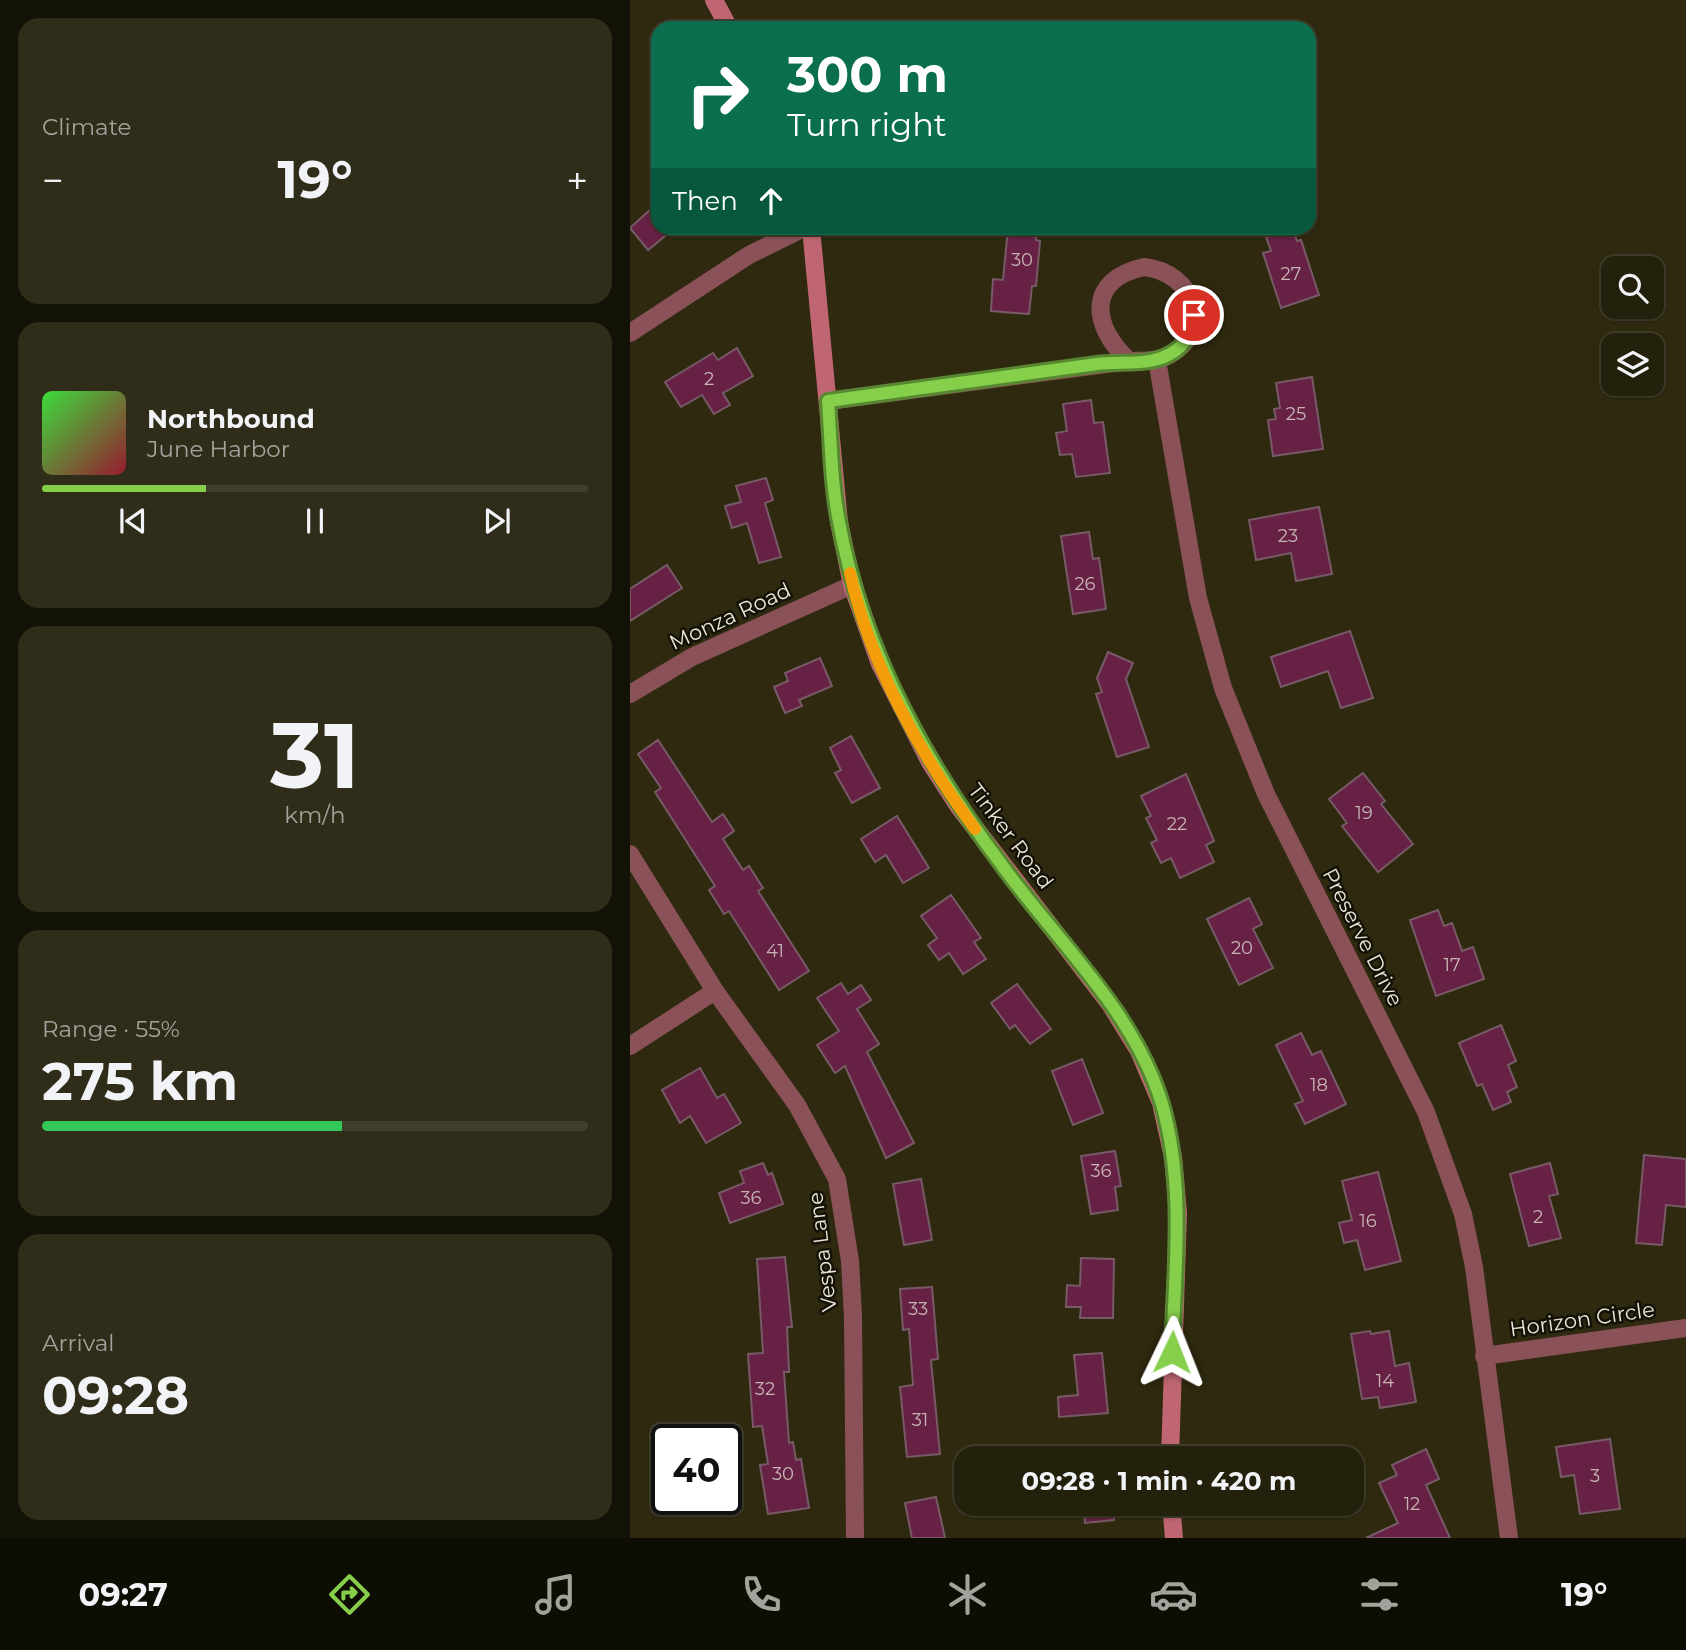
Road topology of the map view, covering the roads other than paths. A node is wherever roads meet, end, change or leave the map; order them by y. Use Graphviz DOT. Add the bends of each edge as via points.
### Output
graph roads {
  1 [pos="715,0"];
  2 [pos="726,21"];
  3 [pos="790,235"];
  4 [pos="812,235"];
  5 [pos="630,333"];
  6 [pos="1157,360"];
  7 [pos="1129,361"];
  8 [pos="828,401"];
  9 [pos="852,585"];
  10 [pos="630,694"];
  11 [pos="630,854"];
  12 [pos="715,991"];
  13 [pos="630,1046"];
  14 [pos="1686,1328"];
  15 [pos="1484,1356"];
  16 [pos="1170,1446"];
  17 [pos="1172,1516"];
  18 [pos="855,1538"];
  19 [pos="1174,1538"];
  20 [pos="1509,1538"];
  1 -- 2 [label="street"];
  3 -- 5 [label="street" via="749,255"];
  4 -- 8 [label="street, Tinker Road"];
  6 -- 7 [label="street"];
  6 -- 7 [label="street" via="1184,344 1194,315 1185,285 1173,275 1143,267 1115,279 1100,305 1105,335"];
  6 -- 15 [label="street, Preserve Drive" via="1198,598 1223,688 1266,794 1447,1162 1474,1267"];
  7 -- 8 [label="street"];
  8 -- 9 [label="street, Tinker Road" via="835,494"];
  9 -- 10 [label="street, Monza Road" via="692,657"];
  9 -- 16 [label="street, Tinker Road" via="880,664 930,762 1008,873 1110,1004 1139,1051 1161,1103 1173,1157 1178,1213"];
  11 -- 12 [label="street, Vespa Lane"];
  12 -- 13 [label="street"];
  12 -- 18 [label="street, Vespa Lane" via="797,1105 836,1179 850,1261"];
  14 -- 15 [label="street, Horizon Circle"];
  15 -- 20 [label="street, Preserve Drive"];
  17 -- 19 [label="street"];
}
